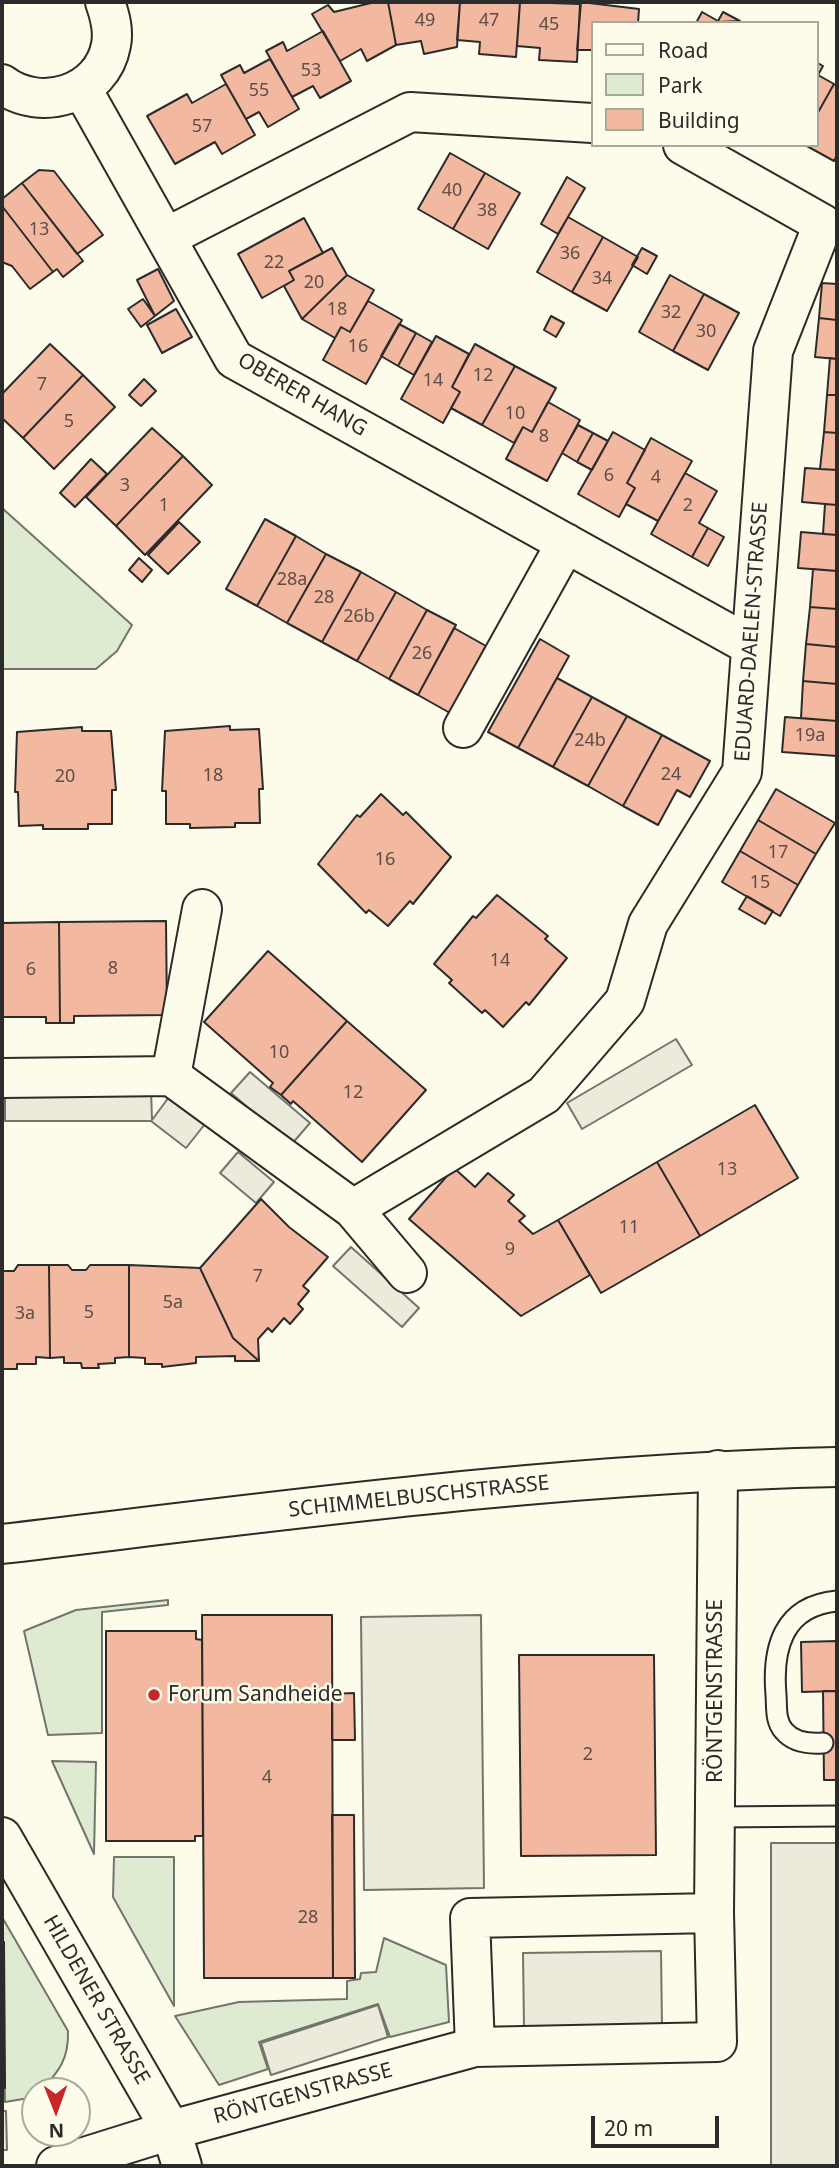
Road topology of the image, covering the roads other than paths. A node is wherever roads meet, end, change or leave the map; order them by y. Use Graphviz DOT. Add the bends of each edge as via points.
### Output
graph roads {
  1 [pos="105,2"];
  2 [pos="2,84"];
  3 [pos="82,89"];
  4 [pos="590,123"];
  5 [pos="687,147"];
  6 [pos="167,237"];
  7 [pos="566,543"];
  8 [pos="751,646"];
  9 [pos="463,728"];
  10 [pos="201,909"];
  11 [pos="171,1076"];
  12 [pos="2,1078"];
  13 [pos="353,1209"];
  14 [pos="407,1273"];
  15 [pos="837,1467"];
  16 [pos="718,1470"];
  17 [pos="2,1544"];
  18 [pos="837,1601"];
  19 [pos="823,1744"];
  20 [pos="837,1816"];
  21 [pos="715,1817"];
  22 [pos="2,1837"];
  23 [pos="713,1913"];
  24 [pos="475,2048"];
  25 [pos="171,2130"];
  26 [pos="56,2166"];
  27 [pos="182,2166"];
  1 -- 3 [label="street" via="112,22 111,46 102,69"];
  2 -- 3 [label="street" via="32,99 60,98"];
  3 -- 6 [label="street, OBERER HANG"];
  4 -- 6 [label="street" via="410,112"];
  5 -- 8 [label="street, EDUARD-DAELEN-STRASSE" via="823,224 773,351"];
  6 -- 7 [label="street, OBERER HANG" via="233,359"];
  7 -- 8 [label="street, OBERER HANG"];
  7 -- 9 [label="street"];
  8 -- 13 [label="street, EDUARD-DAELEN-STRASSE" via="741,772 648,923 625,1001 544,1095"];
  10 -- 11 [label="street"];
  11 -- 12 [label="street"];
  11 -- 13 [label="street"];
  13 -- 14 [label="street"];
  15 -- 16 [label="street, SCHIMMELBUSCHSTRASSE"];
  16 -- 17 [label="street, SCHIMMELBUSCHSTRASSE" via="454,1490"];
  16 -- 21 [label="street, RÖNTGENSTRASSE"];
  18 -- 19 [label="lane" via="811,1606 796,1616 784,1632 775,1664 778,1722 805,1744"];
  20 -- 21 [label="lane"];
  21 -- 23 [label="street, RÖNTGENSTRASSE"];
  22 -- 25 [label="street, HILDENER STRASSE"];
  23 -- 24 [label="street, RÖNTGENSTRASSE" via="717,2042"];
  23 -- 24 [label="street" via="470,1918"];
  24 -- 25 [label="street, RÖNTGENSTRASSE"];
  25 -- 26 [label="street"];
  25 -- 27 [label="street, HILDENER STRASSE"];
}
